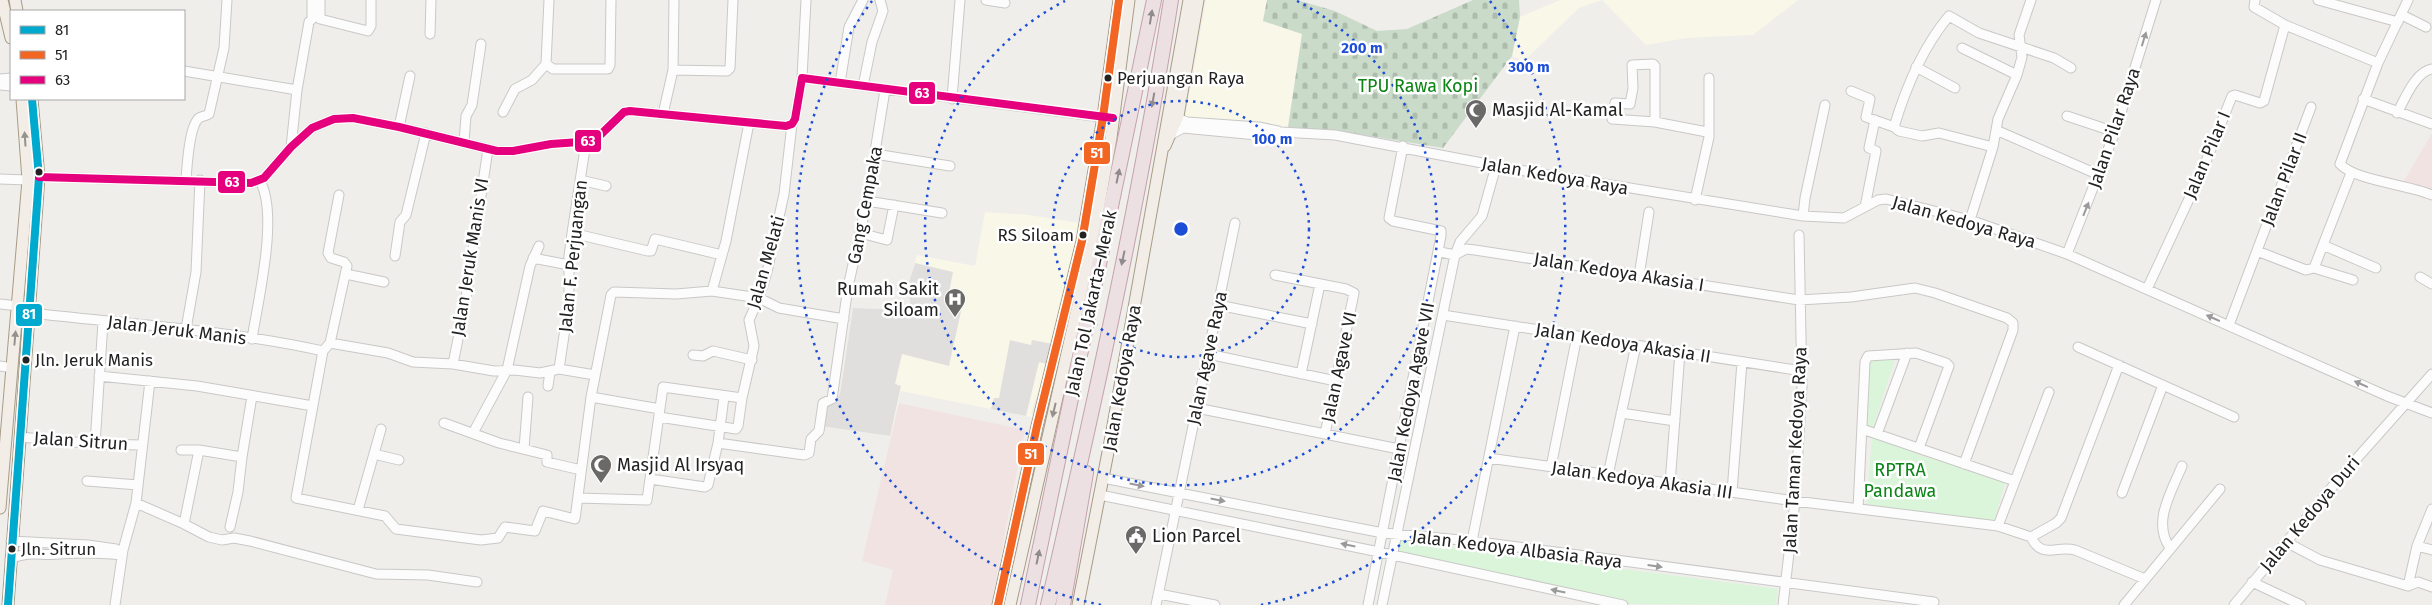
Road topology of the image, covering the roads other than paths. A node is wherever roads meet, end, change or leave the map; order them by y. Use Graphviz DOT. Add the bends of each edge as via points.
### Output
graph roads {
  1 [pos="2,0"];
  2 [pos="227,0"];
  3 [pos="371,0"];
  4 [pos="431,0"];
  5 [pos="550,0"];
  6 [pos="611,0"];
  7 [pos="674,0"];
  8 [pos="733,0"];
  9 [pos="806,0"];
  10 [pos="864,0"];
  11 [pos="880,0"];
  12 [pos="960,0"];
  13 [pos="986,0"];
  14 [pos="1119,0"];
  15 [pos="1129,0"];
  16 [pos="1154,0"];
  17 [pos="1171,0"];
  18 [pos="1188,0"];
  19 [pos="1198,0"];
  20 [pos="2031,0"];
  21 [pos="2156,0"];
  22 [pos="2255,0"];
  23 [pos="2318,0"];
  24 [pos="2408,0"];
  25 [pos="317,1"];
  26 [pos="1005,3"];
  27 [pos="2400,18"];
  28 [pos="2285,25"];
  29 [pos="2426,27"];
  30 [pos="10,34"];
  31 [pos="430,34"];
  32 [pos="481,44"];
  33 [pos="2021,47"];
  34 [pos="1962,48"];
  35 [pos="2378,63"];
  36 [pos="546,64"];
  37 [pos="1916,67"];
  38 [pos="2071,68"];
  39 [pos="673,70"];
  40 [pos="2432,70"];
  41 [pos="185,71"];
  42 [pos="2017,75"];
  43 [pos="410,76"];
  44 [pos="218,78"];
  45 [pos="802,78"];
  46 [pos="1709,78"];
  47 [pos="840,83"];
  48 [pos="863,86"];
  49 [pos="1955,88"];
  50 [pos="297,90"];
  51 [pos="885,90"];
  52 [pos="1851,91"];
  53 [pos="952,99"];
  54 [pos="2363,99"];
  55 [pos="22,100"];
  56 [pos="32,100"];
  57 [pos="1825,105"];
  58 [pos="2311,107"];
  59 [pos="503,112"];
  60 [pos="2397,113"];
  61 [pos="663,114"];
  62 [pos="2067,116"];
  63 [pos="1108,118"];
  64 [pos="1177,118"];
  65 [pos="1875,120"];
  66 [pos="1655,122"];
  67 [pos="749,123"];
  68 [pos="792,124"];
  69 [pos="2432,124"];
  70 [pos="399,127"];
  71 [pos="1894,127"];
  72 [pos="1996,130"];
  73 [pos="1281,132"];
  74 [pos="1707,132"];
  75 [pos="2115,132"];
  76 [pos="426,133"];
  77 [pos="1172,134"];
  78 [pos="464,142"];
  79 [pos="586,142"];
  80 [pos="1403,146"];
  81 [pos="291,147"];
  82 [pos="1993,147"];
  83 [pos="488,150"];
  84 [pos="1163,150"];
  85 [pos="875,154"];
  86 [pos="950,166"];
  87 [pos="1496,166"];
  88 [pos="2351,173"];
  89 [pos="2099,175"];
  90 [pos="33,178"];
  91 [pos="0,179"];
  92 [pos="186,180"];
  93 [pos="200,180"];
  94 [pos="260,180"];
  95 [pos="580,180"];
  96 [pos="606,186"];
  97 [pos="2432,195"];
  98 [pos="339,196"];
  99 [pos="1696,200"];
  100 [pos="867,201"];
  101 [pos="894,205"];
  102 [pos="1865,207"];
  103 [pos="1649,212"];
  104 [pos="942,213"];
  105 [pos="1804,216"];
  106 [pos="1970,220"];
  107 [pos="1235,223"];
  108 [pos="572,233"];
  109 [pos="860,233"];
  110 [pos="1799,235"];
  111 [pos="539,246"];
  112 [pos="2325,246"];
  113 [pos="2257,251"];
  114 [pos="1440,252"];
  115 [pos="722,254"];
  116 [pos="2067,254"];
  117 [pos="1455,255"];
  118 [pos="395,256"];
  119 [pos="533,258"];
  120 [pos="569,265"];
  121 [pos="2314,268"];
  122 [pos="2376,268"];
  123 [pos="346,274"];
  124 [pos="1275,275"];
  125 [pos="1640,276"];
  126 [pos="2420,278"];
  127 [pos="2353,280"];
  128 [pos="384,282"];
  129 [pos="1320,284"];
  130 [pos="2432,284"];
  131 [pos="2147,289"];
  132 [pos="712,291"];
  133 [pos="759,298"];
  134 [pos="1799,300"];
  135 [pos="0,304"];
  136 [pos="1218,305"];
  137 [pos="18,306"];
  138 [pos="31,313"];
  139 [pos="1444,315"];
  140 [pos="844,319"];
  141 [pos="103,322"];
  142 [pos="1312,324"];
  143 [pos="2229,325"];
  144 [pos="1515,326"];
  145 [pos="186,329"];
  146 [pos="1577,336"];
  147 [pos="252,339"];
  148 [pos="330,343"];
  149 [pos="1636,345"];
  150 [pos="2078,347"];
  151 [pos="323,351"];
  152 [pos="1680,352"];
  153 [pos="1907,353"];
  154 [pos="1208,354"];
  155 [pos="693,355"];
  156 [pos="752,360"];
  157 [pos="1742,362"];
  158 [pos="453,364"];
  159 [pos="2119,365"];
  160 [pos="0,366"];
  161 [pos="12,368"];
  162 [pos="508,370"];
  163 [pos="555,371"];
  164 [pos="1802,371"];
  165 [pos="1301,374"];
  166 [pos="2432,374"];
  167 [pos="595,375"];
  168 [pos="99,376"];
  169 [pos="150,381"];
  170 [pos="1336,381"];
  171 [pos="2163,385"];
  172 [pos="548,386"];
  173 [pos="2049,392"];
  174 [pos="252,396"];
  175 [pos="2387,396"];
  176 [pos="528,397"];
  177 [pos="591,397"];
  178 [pos="724,397"];
  179 [pos="742,398"];
  180 [pos="2406,403"];
  181 [pos="9,404"];
  182 [pos="23,406"];
  183 [pos="313,406"];
  184 [pos="1197,408"];
  185 [pos="659,413"];
  186 [pos="1621,413"];
  187 [pos="2432,413"];
  188 [pos="2234,417"];
  189 [pos="1675,421"];
  190 [pos="444,423"];
  191 [pos="2388,424"];
  192 [pos="721,425"];
  193 [pos="381,429"];
  194 [pos="1862,429"];
  195 [pos="473,433"];
  196 [pos="1326,434"];
  197 [pos="1877,434"];
  198 [pos="1087,435"];
  199 [pos="20,437"];
  200 [pos="718,443"];
  201 [pos="94,444"];
  202 [pos="142,445"];
  203 [pos="1919,448"];
  204 [pos="524,449"];
  205 [pos="1399,449"];
  206 [pos="181,450"];
  207 [pos="199,450"];
  208 [pos="374,454"];
  209 [pos="242,457"];
  210 [pos="1489,458"];
  211 [pos="399,460"];
  212 [pos="1964,464"];
  213 [pos="1551,466"];
  214 [pos="2182,466"];
  215 [pos="581,470"];
  216 [pos="1608,475"];
  217 [pos="1103,478"];
  218 [pos="650,479"];
  219 [pos="87,481"];
  220 [pos="2015,482"];
  221 [pos="1670,484"];
  222 [pos="138,485"];
  223 [pos="2220,489"];
  224 [pos="1732,492"];
  225 [pos="1179,493"];
  226 [pos="2122,493"];
  227 [pos="1100,495"];
  228 [pos="578,498"];
  229 [pos="1795,501"];
  230 [pos="136,503"];
  231 [pos="0,508"];
  232 [pos="1858,509"];
  233 [pos="2432,509"];
  234 [pos="358,510"];
  235 [pos="1176,510"];
  236 [pos="184,524"];
  237 [pos="1998,526"];
  238 [pos="230,527"];
  239 [pos="1383,533"];
  240 [pos="1398,534"];
  241 [pos="2031,537"];
  242 [pos="12,541"];
  243 [pos="1472,541"];
  244 [pos="2286,542"];
  245 [pos="2417,546"];
  246 [pos="2170,548"];
  247 [pos="70,549"];
  248 [pos="2432,550"];
  249 [pos="1379,552"];
  250 [pos="123,553"];
  251 [pos="1394,555"];
  252 [pos="10,559"];
  253 [pos="2145,579"];
  254 [pos="477,582"];
  255 [pos="2252,582"];
  256 [pos="1786,584"];
  257 [pos="2408,586"];
  258 [pos="2432,587"];
  259 [pos="1159,594"];
  260 [pos="1934,602"];
  261 [pos="112,604"];
  262 [pos="8,605"];
  263 [pos="998,605"];
  264 [pos="1010,605"];
  265 [pos="1028,605"];
  266 [pos="1048,605"];
  267 [pos="1063,605"];
  268 [pos="1078,605"];
  269 [pos="1156,605"];
  270 [pos="1216,605"];
  271 [pos="1368,605"];
  272 [pos="1382,605"];
  273 [pos="1623,605"];
  274 [pos="1783,605"];
  275 [pos="2124,605"];
  276 [pos="2234,605"];
  277 [pos="2301,605"];
  1 -- 30 [label="main road"];
  2 -- 44 [label="street"];
  3 -- 25 [label="street" via="370,30 365,31 320,19"];
  4 -- 31 [label="street"];
  5 -- 36 [label="street"];
  6 -- 36 [label="street" via="608,69 553,69"];
  7 -- 39 [label="street"];
  8 -- 39 [label="street" via="730,68 727,71"];
  9 -- 45 [label="street, Jalan Melati"];
  10 -- 47 [label="street" via="848,27"];
  11 -- 48 [label="street" via="883,11 872,42"];
  12 -- 53 [label="street"];
  13 -- 26 [label="street"];
  14 -- 63 [label="main road"];
  15 -- 63 [label="main road"];
  265 -- 16 [label="highway, Jalan Tol Jakarta–Merak, one-way"];
  17 -- 198 [label="highway, Jalan Tol Jakarta–Merak, one-way" via="1133,210"];
  18 -- 84 [label="main road, Jalan Kedoya Raya"];
  19 -- 64 [label="main road, Jalan Kedoya Raya"];
  20 -- 33 [label="street" via="2018,35"];
  75 -- 21 [label="street, Jalan Pilar Raya, one-way"];
  22 -- 28 [label="street" via="2254,7"];
  23 -- 27 [label="street"];
  24 -- 27 [label="street"];
  25 -- 50 [label="street" via="309,22"];
  27 -- 29 [label="street"];
  27 -- 35 [label="street"];
  28 -- 35 [label="street"];
  28 -- 131 [label="street, Jalan Pilar I" via="2264,101 2260,103 2232,96 2203,169"];
  32 -- 78 [label="street"];
  33 -- 37 [label="street" via="1979,33 1949,16"];
  33 -- 38 [label="street" via="2056,58"];
  33 -- 42 [label="street"];
  34 -- 42 [label="street"];
  35 -- 54 [label="street"];
  36 -- 59 [label="street" via="532,80 515,89"];
  37 -- 49 [label="street"];
  37 -- 71 [label="street"];
  39 -- 61 [label="street"];
  40 -- 60 [label="street" via="2418,77"];
  41 -- 44 [label="street"];
  42 -- 72 [label="street"];
  43 -- 70 [label="street"];
  44 -- 50 [label="street"];
  44 -- 92 [label="street" via="209,114 196,122"];
  45 -- 47 [label="street"];
  45 -- 68 [label="street, Jalan Melati" via="797,114"];
  46 -- 74 [label="street"];
  47 -- 48 [label="street"];
  48 -- 51 [label="street"];
  50 -- 81 [label="street"];
  51 -- 53 [label="street"];
  51 -- 85 [label="street, Gang Cempaka"];
  52 -- 65 [label="street" via="1870,99 1866,117"];
  53 -- 63 [label="street"];
  54 -- 60 [label="street"];
  54 -- 88 [label="street" via="2340,161"];
  90 -- 55 [label="main road, one-way"];
  56 -- 90 [label="main road"];
  57 -- 105 [label="street"];
  58 -- 113 [label="street, Jalan Pilar II"];
  60 -- 69 [label="street"];
  61 -- 67 [label="street"];
  61 -- 79 [label="street" via="624,112 600,138"];
  62 -- 75 [label="street"];
  63 -- 263 [label="main road"];
  63 -- 264 [label="main road, one-way" via="1092,243"];
  64 -- 73 [label="street, Jalan Kedoya Raya" via="1187,122 1259,127"];
  64 -- 77 [label="main road, Jalan Kedoya Raya"];
  65 -- 71 [label="street"];
  65 -- 102 [label="street" via="1869,148 1876,151"];
  66 -- 66 [label="street" via="1655,65 1632,65 1630,104 1615,103 1612,119"];
  66 -- 74 [label="street"];
  67 -- 68 [label="street"];
  67 -- 115 [label="street"];
  68 -- 133 [label="street, Jalan Melati" via="784,194"];
  70 -- 76 [label="street"];
  70 -- 81 [label="street" via="353,118 334,119 312,128"];
  71 -- 82 [label="street" via="1922,136 1939,133"];
  72 -- 82 [label="street"];
  72 -- 89 [label="street"];
  73 -- 77 [label="street, Jalan Kedoya Raya" via="1257,135 1183,128"];
  73 -- 80 [label="street, Jalan Kedoya Raya" via="1335,135"];
  74 -- 99 [label="street" via="1709,137"];
  75 -- 89 [label="street, Jalan Pilar Raya"];
  76 -- 78 [label="street"];
  76 -- 118 [label="street" via="406,215 400,222"];
  77 -- 84 [label="main road, Jalan Kedoya Raya"];
  78 -- 83 [label="street"];
  79 -- 83 [label="street" via="514,151"];
  79 -- 95 [label="street, Jalan F. Perjuangan"];
  80 -- 87 [label="street, Jalan Kedoya Raya"];
  80 -- 114 [label="street, Jalan Kedoya Agave VII" via="1389,218 1441,230"];
  81 -- 94 [label="street"];
  82 -- 106 [label="street"];
  83 -- 158 [label="street, Jalan Jeruk Manis VI"];
  84 -- 217 [label="main road, Jalan Kedoya Raya"];
  85 -- 86 [label="street"];
  85 -- 100 [label="street, Gang Cempaka"];
  87 -- 99 [label="street, Jalan Kedoya Raya"];
  87 -- 117 [label="street" via="1482,216 1460,242"];
  88 -- 97 [label="street" via="2410,186"];
  88 -- 112 [label="street"];
  116 -- 89 [label="street, Jalan Pilar Raya, one-way"];
  90 -- 91 [label="street"];
  90 -- 92 [label="street"];
  90 -- 137 [label="main road"];
  90 -- 138 [label="main road"];
  92 -- 93 [label="street"];
  93 -- 94 [label="street" via="251,183"];
  93 -- 145 [label="street" via="196,272"];
  94 -- 147 [label="street" via="268,206 265,261"];
  95 -- 96 [label="street"];
  95 -- 108 [label="street, Jalan F. Perjuangan"];
  98 -- 123 [label="street" via="328,254 330,258 346,264"];
  99 -- 105 [label="street, Jalan Kedoya Raya"];
  100 -- 101 [label="street"];
  100 -- 109 [label="street, Gang Cempaka"];
  101 -- 104 [label="street"];
  101 -- 109 [label="street" via="887,240"];
  102 -- 105 [label="street, Jalan Kedoya Raya" via="1844,218"];
  102 -- 106 [label="street, Jalan Kedoya Raya" via="1886,199"];
  103 -- 125 [label="street"];
  106 -- 116 [label="street, Jalan Kedoya Raya"];
  107 -- 136 [label="street, Jalan Agave Raya"];
  108 -- 115 [label="street" via="648,251 651,251 655,239"];
  108 -- 120 [label="street, Jalan F. Perjuangan"];
  109 -- 140 [label="street, Gang Cempaka"];
  110 -- 134 [label="street, Jalan Taman Kedoya Raya"];
  111 -- 119 [label="street"];
  112 -- 121 [label="street"];
  112 -- 122 [label="street"];
  113 -- 121 [label="street" via="2306,270"];
  113 -- 143 [label="street, Jalan Pilar II"];
  114 -- 117 [label="street, Jalan Kedoya Akasia I"];
  114 -- 205 [label="street, Jalan Kedoya Agave VII"];
  115 -- 132 [label="street"];
  116 -- 131 [label="street, Jalan Kedoya Raya"];
  117 -- 125 [label="street, Jalan Kedoya Akasia I" via="1475,250"];
  117 -- 139 [label="street"];
  119 -- 120 [label="street"];
  119 -- 162 [label="street"];
  120 -- 163 [label="street, Jalan F. Perjuangan" via="570,302"];
  121 -- 127 [label="street"];
  123 -- 128 [label="street"];
  123 -- 148 [label="street"];
  124 -- 129 [label="street, Jalan Agave VI"];
  125 -- 134 [label="street, Jalan Kedoya Akasia I"];
  126 -- 130 [label="street"];
  129 -- 142 [label="street"];
  129 -- 170 [label="street, Jalan Agave VI" via="1353,291 1354,294"];
  143 -- 131 [label="street, Jalan Kedoya Raya, one-way"];
  132 -- 133 [label="street"];
  132 -- 167 [label="street" via="676,294 614,292"];
  133 -- 140 [label="street" via="779,308"];
  133 -- 156 [label="street, Jalan Melati" via="749,320 754,346"];
  134 -- 164 [label="street, Jalan Taman Kedoya Raya"];
  134 -- 212 [label="street, Jalan Kedoya Akasia I" via="1915,288 1935,292 2014,323"];
  135 -- 137 [label="street"];
  136 -- 142 [label="street"];
  136 -- 154 [label="street, Jalan Agave Raya"];
  161 -- 137 [label="main road, one-way"];
  138 -- 141 [label="street, Jalan Jeruk Manis"];
  138 -- 182 [label="main road"];
  139 -- 144 [label="street, Jalan Kedoya Akasia II"];
  139 -- 240 [label="street"];
  140 -- 200 [label="street, Gang Cempaka" via="832,399 823,403 819,431 813,435 807,455"];
  141 -- 145 [label="street, Jalan Jeruk Manis"];
  141 -- 168 [label="street"];
  142 -- 165 [label="street"];
  175 -- 143 [label="street, Jalan Kedoya Raya, one-way"];
  144 -- 146 [label="street, Jalan Kedoya Akasia II"];
  144 -- 210 [label="street"];
  145 -- 147 [label="street, Jalan Jeruk Manis"];
  146 -- 149 [label="street, Jalan Kedoya Akasia II"];
  146 -- 213 [label="street"];
  147 -- 151 [label="street, Jalan Jeruk Manis"];
  148 -- 151 [label="street"];
  148 -- 158 [label="street" via="388,353 413,362"];
  149 -- 152 [label="street, Jalan Kedoya Akasia II"];
  149 -- 186 [label="street"];
  150 -- 159 [label="street"];
  151 -- 183 [label="street"];
  152 -- 157 [label="street, Jalan Kedoya Akasia II"];
  152 -- 189 [label="street"];
  153 -- 194 [label="street" via="1868,356"];
  153 -- 197 [label="street"];
  153 -- 203 [label="street" via="1926,356 1949,366"];
  154 -- 165 [label="street"];
  154 -- 184 [label="street, Jalan Agave Raya"];
  155 -- 156 [label="street" via="703,356 713,351"];
  156 -- 179 [label="street, Jalan Melati"];
  157 -- 164 [label="street, Jalan Kedoya Akasia II"];
  157 -- 224 [label="street"];
  158 -- 162 [label="street"];
  159 -- 171 [label="street"];
  159 -- 241 [label="street" via="2061,518"];
  160 -- 161 [label="street"];
  161 -- 181 [label="main road"];
  162 -- 163 [label="street"];
  162 -- 195 [label="street"];
  163 -- 167 [label="street"];
  163 -- 172 [label="street, Jalan F. Perjuangan"];
  164 -- 229 [label="street, Jalan Taman Kedoya Raya"];
  165 -- 170 [label="street"];
  166 -- 180 [label="street"];
  167 -- 177 [label="street"];
  168 -- 169 [label="street"];
  168 -- 201 [label="street"];
  169 -- 174 [label="street"];
  169 -- 202 [label="street, Jalan Sitrun"];
  170 -- 196 [label="street, Jalan Agave VI"];
  171 -- 188 [label="street"];
  171 -- 226 [label="street"];
  173 -- 220 [label="street"];
  174 -- 183 [label="street"];
  174 -- 209 [label="street"];
  175 -- 180 [label="street, Jalan Kedoya Raya"];
  175 -- 191 [label="street" via="2392,407"];
  176 -- 204 [label="street"];
  177 -- 185 [label="street"];
  177 -- 215 [label="street"];
  178 -- 179 [label="street"];
  178 -- 185 [label="street" via="666,386 662,389"];
  178 -- 192 [label="street"];
  179 -- 192 [label="street, Jalan Melati" via="738,426"];
  180 -- 187 [label="street, Jalan Kedoya Raya"];
  180 -- 191 [label="street, Jalan Kedoya Duri"];
  181 -- 182 [label="main road"];
  181 -- 231 [label="main road"];
  182 -- 199 [label="main road"];
  183 -- 234 [label="street" via="296,496"];
  184 -- 196 [label="street"];
  184 -- 225 [label="street, Jalan Agave Raya"];
  185 -- 192 [label="street"];
  185 -- 218 [label="street"];
  186 -- 189 [label="street"];
  186 -- 216 [label="street"];
  189 -- 221 [label="street"];
  190 -- 195 [label="street"];
  191 -- 244 [label="street, Jalan Kedoya Duri"];
  192 -- 200 [label="street"];
  193 -- 208 [label="street"];
  194 -- 197 [label="street"];
  194 -- 232 [label="street"];
  195 -- 204 [label="street"];
  196 -- 205 [label="street"];
  197 -- 203 [label="street"];
  198 -- 266 [label="highway, Jalan Tol Jakarta–Merak"];
  198 -- 267 [label="highway" via="1085,486"];
  199 -- 201 [label="street, Jalan Sitrun"];
  199 -- 242 [label="main road"];
  200 -- 218 [label="street" via="710,480 705,487"];
  201 -- 202 [label="street, Jalan Sitrun"];
  202 -- 222 [label="street, Jalan Sitrun"];
  203 -- 212 [label="street"];
  204 -- 215 [label="street" via="547,455 547,462"];
  205 -- 239 [label="street, Jalan Kedoya Agave VII"];
  206 -- 207 [label="street"];
  207 -- 209 [label="street"];
  207 -- 236 [label="street"];
  208 -- 211 [label="street"];
  208 -- 234 [label="street"];
  209 -- 238 [label="street"];
  210 -- 213 [label="street, Jalan Kedoya Akasia III"];
  210 -- 243 [label="street"];
  212 -- 220 [label="street"];
  213 -- 216 [label="street, Jalan Kedoya Akasia III"];
  214 -- 246 [label="street" via="2163,515 2163,538"];
  215 -- 228 [label="street"];
  216 -- 221 [label="street, Jalan Kedoya Akasia III"];
  217 -- 225 [label="street, Jalan Kedoya Albasia Raya, one-way"];
  217 -- 227 [label="main road, Jalan Kedoya Raya"];
  218 -- 228 [label="street" via="646,501"];
  219 -- 222 [label="street"];
  220 -- 237 [label="street"];
  221 -- 224 [label="street, Jalan Kedoya Akasia III"];
  222 -- 230 [label="street, Jalan Sitrun"];
  223 -- 246 [label="street"];
  224 -- 229 [label="street, Jalan Kedoya Akasia III"];
  225 -- 235 [label="street, Jalan Agave Raya"];
  225 -- 239 [label="street, Jalan Kedoya Albasia Raya, one-way"];
  227 -- 235 [label="street, Jalan Kedoya Albasia Raya"];
  227 -- 268 [label="main road, Jalan Kedoya Raya"];
  228 -- 234 [label="street" via="575,519 543,511 535,531 505,527 494,540 396,529 385,516"];
  229 -- 232 [label="street, Jalan Kedoya Akasia III"];
  229 -- 256 [label="street, Jalan Taman Kedoya Raya"];
  230 -- 236 [label="street"];
  230 -- 250 [label="street, Jalan Sitrun"];
  232 -- 237 [label="street, Jalan Kedoya Akasia III"];
  233 -- 245 [label="street"];
  249 -- 235 [label="street, Jalan Kedoya Albasia Raya, one-way"];
  235 -- 259 [label="street, Jalan Agave Raya"];
  236 -- 254 [label="street" via="209,537 250,541 376,574 428,575"];
  237 -- 241 [label="street, Jalan Kedoya Akasia III"];
  239 -- 240 [label="street, Jalan Kedoya Albasia Raya"];
  239 -- 249 [label="street, Jalan Kedoya Agave VII"];
  240 -- 243 [label="street, Jalan Kedoya Albasia Raya"];
  240 -- 251 [label="street"];
  241 -- 253 [label="street, Jalan Kedoya Akasia III" via="2040,549 2075,550"];
  242 -- 247 [label="street"];
  242 -- 252 [label="main road"];
  243 -- 256 [label="street, Jalan Kedoya Albasia Raya, one-way"];
  244 -- 255 [label="street, Jalan Kedoya Duri"];
  244 -- 257 [label="street" via="2320,560"];
  245 -- 248 [label="street"];
  245 -- 257 [label="street"];
  246 -- 253 [label="street"];
  247 -- 250 [label="street" via="88,545"];
  247 -- 252 [label="street" via="59,554 30,552"];
  249 -- 251 [label="street, Jalan Kedoya Albasia Raya"];
  249 -- 271 [label="street, Jalan Kedoya Agave VII"];
  250 -- 261 [label="street, Jalan Sitrun"];
  251 -- 272 [label="street"];
  273 -- 251 [label="street, Jalan Kedoya Albasia Raya, one-way"];
  252 -- 262 [label="main road"];
  253 -- 275 [label="street"];
  255 -- 276 [label="street, Jalan Kedoya Duri"];
  255 -- 277 [label="street"];
  256 -- 260 [label="street, Jalan Kedoya Albasia Raya"];
  256 -- 274 [label="street, Jalan Taman Kedoya Raya"];
  257 -- 258 [label="street" via="2418,582"];
  259 -- 269 [label="street, Jalan Agave Raya"];
  259 -- 270 [label="street"];
}
